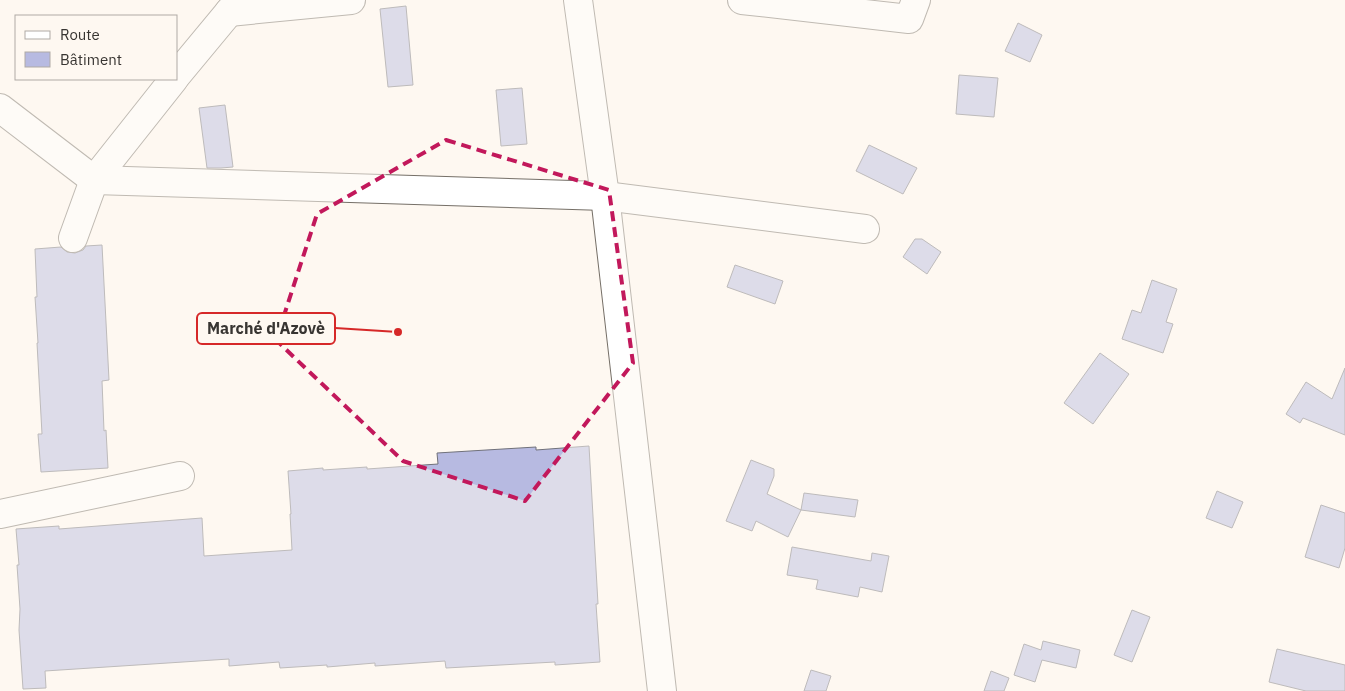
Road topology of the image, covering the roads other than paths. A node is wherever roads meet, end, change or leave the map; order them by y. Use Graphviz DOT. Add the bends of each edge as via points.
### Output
graph roads {
  1 [pos="351,0"];
  2 [pos="578,0"];
  3 [pos="742,0"];
  4 [pos="916,0"];
  5 [pos="234,6"];
  6 [pos="178,74"];
  7 [pos="173,80"];
  8 [pos="0,108"];
  9 [pos="94,180"];
  10 [pos="605,196"];
  11 [pos="866,229"];
  12 [pos="73,238"];
  13 [pos="180,476"];
  14 [pos="0,514"];
  15 [pos="662,691"];
  1 -- 5 [label="street"];
  2 -- 10 [label="street"];
  3 -- 4 [label="street" via="909,19"];
  5 -- 6 [label="street"];
  7 -- 9 [label="street"];
  8 -- 9 [label="street"];
  9 -- 10 [label="street"];
  9 -- 12 [label="street"];
  10 -- 11 [label="street"];
  10 -- 15 [label="street"];
  13 -- 14 [label="street"];
}
